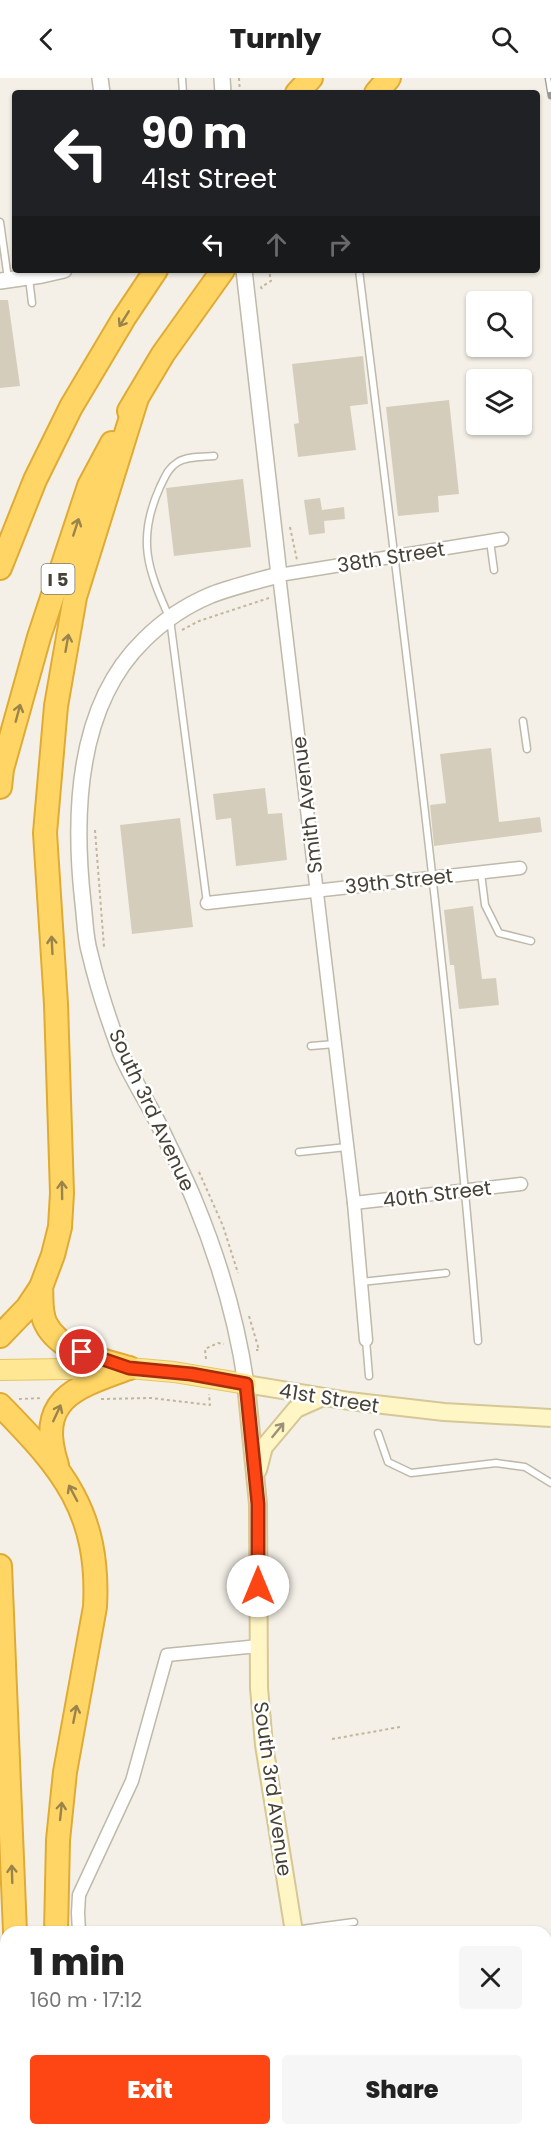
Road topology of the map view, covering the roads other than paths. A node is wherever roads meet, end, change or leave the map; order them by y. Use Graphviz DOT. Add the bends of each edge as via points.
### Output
graph roads {
  1 [pos="311,78"];
  2 [pos="389,78"];
  3 [pos="300,90"];
  4 [pos="379,90"];
  5 [pos="0,222"];
  6 [pos="49,273"];
  7 [pos="154,273"];
  8 [pos="235,273"];
  9 [pos="236,273"];
  10 [pos="359,273"];
  11 [pos="29,277"];
  12 [pos="4,280"];
  13 [pos="32,303"];
  14 [pos="136,398"];
  15 [pos="214,456"];
  16 [pos="35,480"];
  17 [pos="0,533"];
  18 [pos="496,540"];
  19 [pos="394,556"];
  20 [pos="0,568"];
  21 [pos="494,570"];
  22 [pos="279,575"];
  23 [pos="170,619"];
  24 [pos="523,721"];
  25 [pos="526,748"];
  26 [pos="0,787"];
  27 [pos="520,868"];
  28 [pos="481,872"];
  29 [pos="432,877"];
  30 [pos="317,890"];
  31 [pos="207,903"];
  32 [pos="531,941"];
  33 [pos="335,1044"];
  34 [pos="311,1046"];
  35 [pos="347,1147"];
  36 [pos="299,1152"];
  37 [pos="521,1184"];
  38 [pos="466,1191"];
  39 [pos="354,1203"];
  40 [pos="446,1273"];
  41 [pos="361,1282"];
  42 [pos="41,1287"];
  43 [pos="0,1336"];
  44 [pos="366,1340"];
  45 [pos="478,1341"];
  46 [pos="129,1368"];
  47 [pos="0,1370"];
  48 [pos="369,1376"];
  49 [pos="246,1384"];
  50 [pos="324,1397"];
  51 [pos="0,1405"];
  52 [pos="551,1418"];
  53 [pos="378,1433"];
  54 [pos="58,1469"];
  55 [pos="256,1481"];
  56 [pos="551,1483"];
  57 [pos="0,1566"];
  58 [pos="258,1646"];
  59 [pos="354,1922"];
  60 [pos="15,1926"];
  61 [pos="56,1926"];
  62 [pos="79,1926"];
  63 [pos="292,1926"];
  64 [pos="327,1926"];
  1 -- 3 [label="highway"];
  2 -- 4 [label="highway"];
  5 -- 12 [label="lane"];
  6 -- 11 [label="street"];
  7 -- 16 [label="highway, one-way" via="71,407"];
  8 -- 14 [label="highway, I 5" via="163,354"];
  9 -- 22 [label="street, Smith Avenue"];
  10 -- 19 [label="lane"];
  11 -- 12 [label="street"];
  11 -- 13 [label="lane"];
  26 -- 14 [label="highway, I 5, one-way" via="39,637 89,486"];
  42 -- 14 [label="highway, one-way" via="57,1241 62,1193 45,833 56,706 75,597"];
  15 -- 23 [label="lane" via="180,460 168,471 154,500 147,557"];
  16 -- 17 [label="highway"];
  16 -- 20 [label="highway"];
  18 -- 19 [label="street, 38th Street"];
  18 -- 21 [label="lane"];
  19 -- 22 [label="street, 38th Street"];
  19 -- 29 [label="lane"];
  22 -- 23 [label="street, South 3rd Avenue" via="210,596"];
  22 -- 30 [label="street, Smith Avenue"];
  23 -- 31 [label="lane"];
  23 -- 49 [label="street, South 3rd Avenue" via="144,640 118,671 102,702 80,792 78,859 89,952 104,1003 122,1056 153,1112 212,1245 241,1348"];
  24 -- 25 [label="lane"];
  27 -- 28 [label="street, 39th Street"];
  28 -- 29 [label="street, 39th Street"];
  28 -- 32 [label="lane" via="485,904 500,933"];
  29 -- 30 [label="street, 39th Street"];
  29 -- 38 [label="lane"];
  30 -- 31 [label="street, 39th Street"];
  30 -- 33 [label="street, Smith Avenue"];
  33 -- 34 [label="lane"];
  33 -- 35 [label="street, Smith Avenue"];
  35 -- 36 [label="lane"];
  35 -- 39 [label="street, Smith Avenue"];
  37 -- 38 [label="street, 40th Street"];
  38 -- 39 [label="street, 40th Street"];
  38 -- 45 [label="lane"];
  39 -- 41 [label="street, Smith Avenue"];
  40 -- 41 [label="lane"];
  41 -- 44 [label="street, Smith Avenue"];
  42 -- 43 [label="highway"];
  42 -- 46 [label="highway" via="46,1325 57,1338 95,1358"];
  44 -- 48 [label="lane"];
  46 -- 47 [label="main road, 41st Street"];
  46 -- 49 [label="main road, 41st Street"];
  54 -- 46 [label="highway, one-way" via="50,1440 59,1406 80,1387"];
  49 -- 50 [label="main road, 41st Street"];
  49 -- 55 [label="main road, South 3rd Avenue"];
  50 -- 52 [label="main road, 41st Street, bridge" via="444,1412"];
  55 -- 50 [label="main road, one-way" via="264,1447 296,1409"];
  51 -- 54 [label="highway"];
  53 -- 56 [label="lane" via="388,1462 411,1473 496,1463 525,1467"];
  61 -- 54 [label="highway, one-way" via="58,1840 65,1772 95,1607 96,1581 85,1520"];
  55 -- 58 [label="main road, South 3rd Avenue"];
  60 -- 57 [label="highway, one-way"];
  58 -- 62 [label="street" via="167,1655 132,1781 79,1895"];
  58 -- 63 [label="main road, South 3rd Avenue" via="264,1745"];
  59 -- 64 [label="lane"];
}
